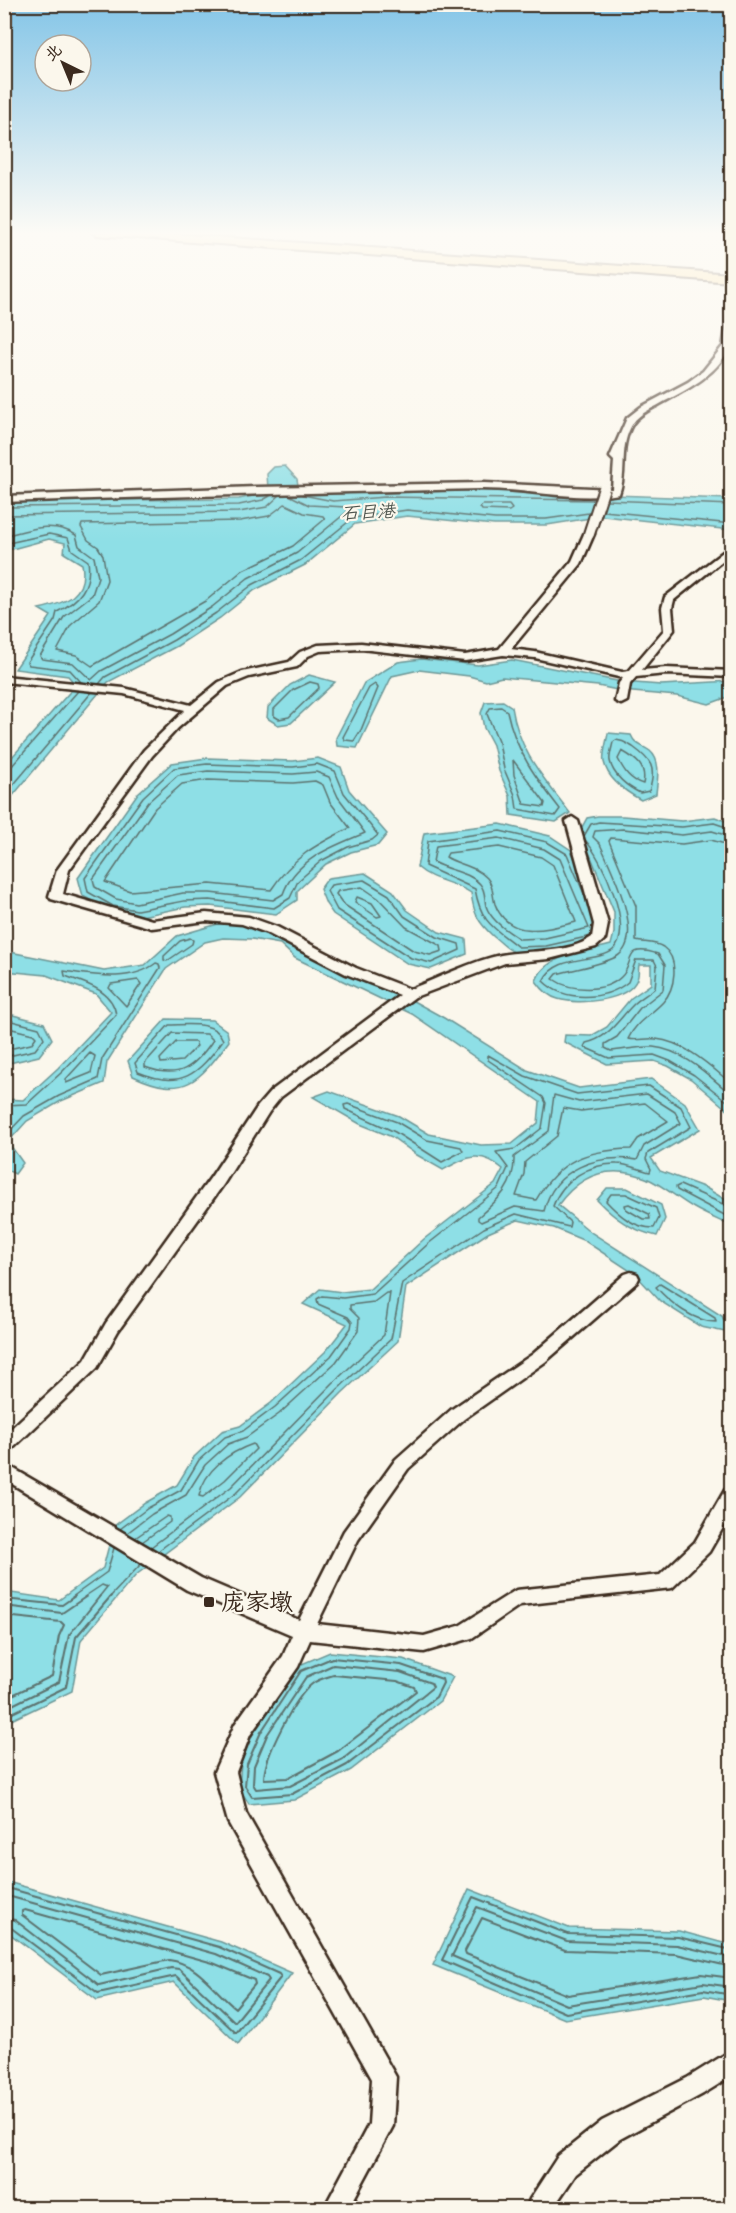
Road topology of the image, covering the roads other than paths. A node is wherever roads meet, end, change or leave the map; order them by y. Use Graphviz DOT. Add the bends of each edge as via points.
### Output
graph roads {
  1 [pos="729,335"];
  2 [pos="618,448"];
  3 [pos="4,499"];
  4 [pos="732,548"];
  5 [pos="503,652"];
  6 [pos="632,674"];
  7 [pos="732,674"];
  8 [pos="4,679"];
  9 [pos="621,701"];
  10 [pos="193,709"];
  11 [pos="572,821"];
  12 [pos="410,994"];
  13 [pos="631,1278"];
  14 [pos="4,1446"];
  15 [pos="4,1470"];
  16 [pos="732,1495"];
  17 [pos="304,1631"];
  18 [pos="732,2062"];
  19 [pos="336,2208"];
  20 [pos="539,2208"];
  1 -- 2 [label="street" via="728,346 706,373 630,420"];
  2 -- 3 [label="street" via="616,492 484,486"];
  2 -- 5 [label="street, bridge" via="577,562"];
  4 -- 6 [label="street" via="669,599 669,630"];
  5 -- 6 [label="street"];
  5 -- 10 [label="street" via="465,658 361,646 318,648 293,665 246,674 223,684"];
  6 -- 7 [label="street"];
  6 -- 9 [label="street" via="625,683"];
  8 -- 10 [label="street" via="124,691"];
  10 -- 12 [label="street" via="148,753 117,795 63,870 56,896 152,924 206,917 244,920 272,930 351,971"];
  11 -- 12 [label="street" via="601,924 598,939 565,951 503,959"];
  12 -- 14 [label="street" via="276,1094 112,1327 91,1364"];
  13 -- 17 [label="street" via="539,1358 458,1414 402,1464 351,1536"];
  15 -- 17 [label="street" via="194,1584"];
  16 -- 17 [label="street" via="702,1547 665,1582 516,1598 465,1632 424,1644"];
  17 -- 19 [label="street" via="291,1661 242,1730 225,1772 236,1815 384,2077 381,2126"];
  18 -- 20 [label="street" via="612,2130 567,2165"];
}
